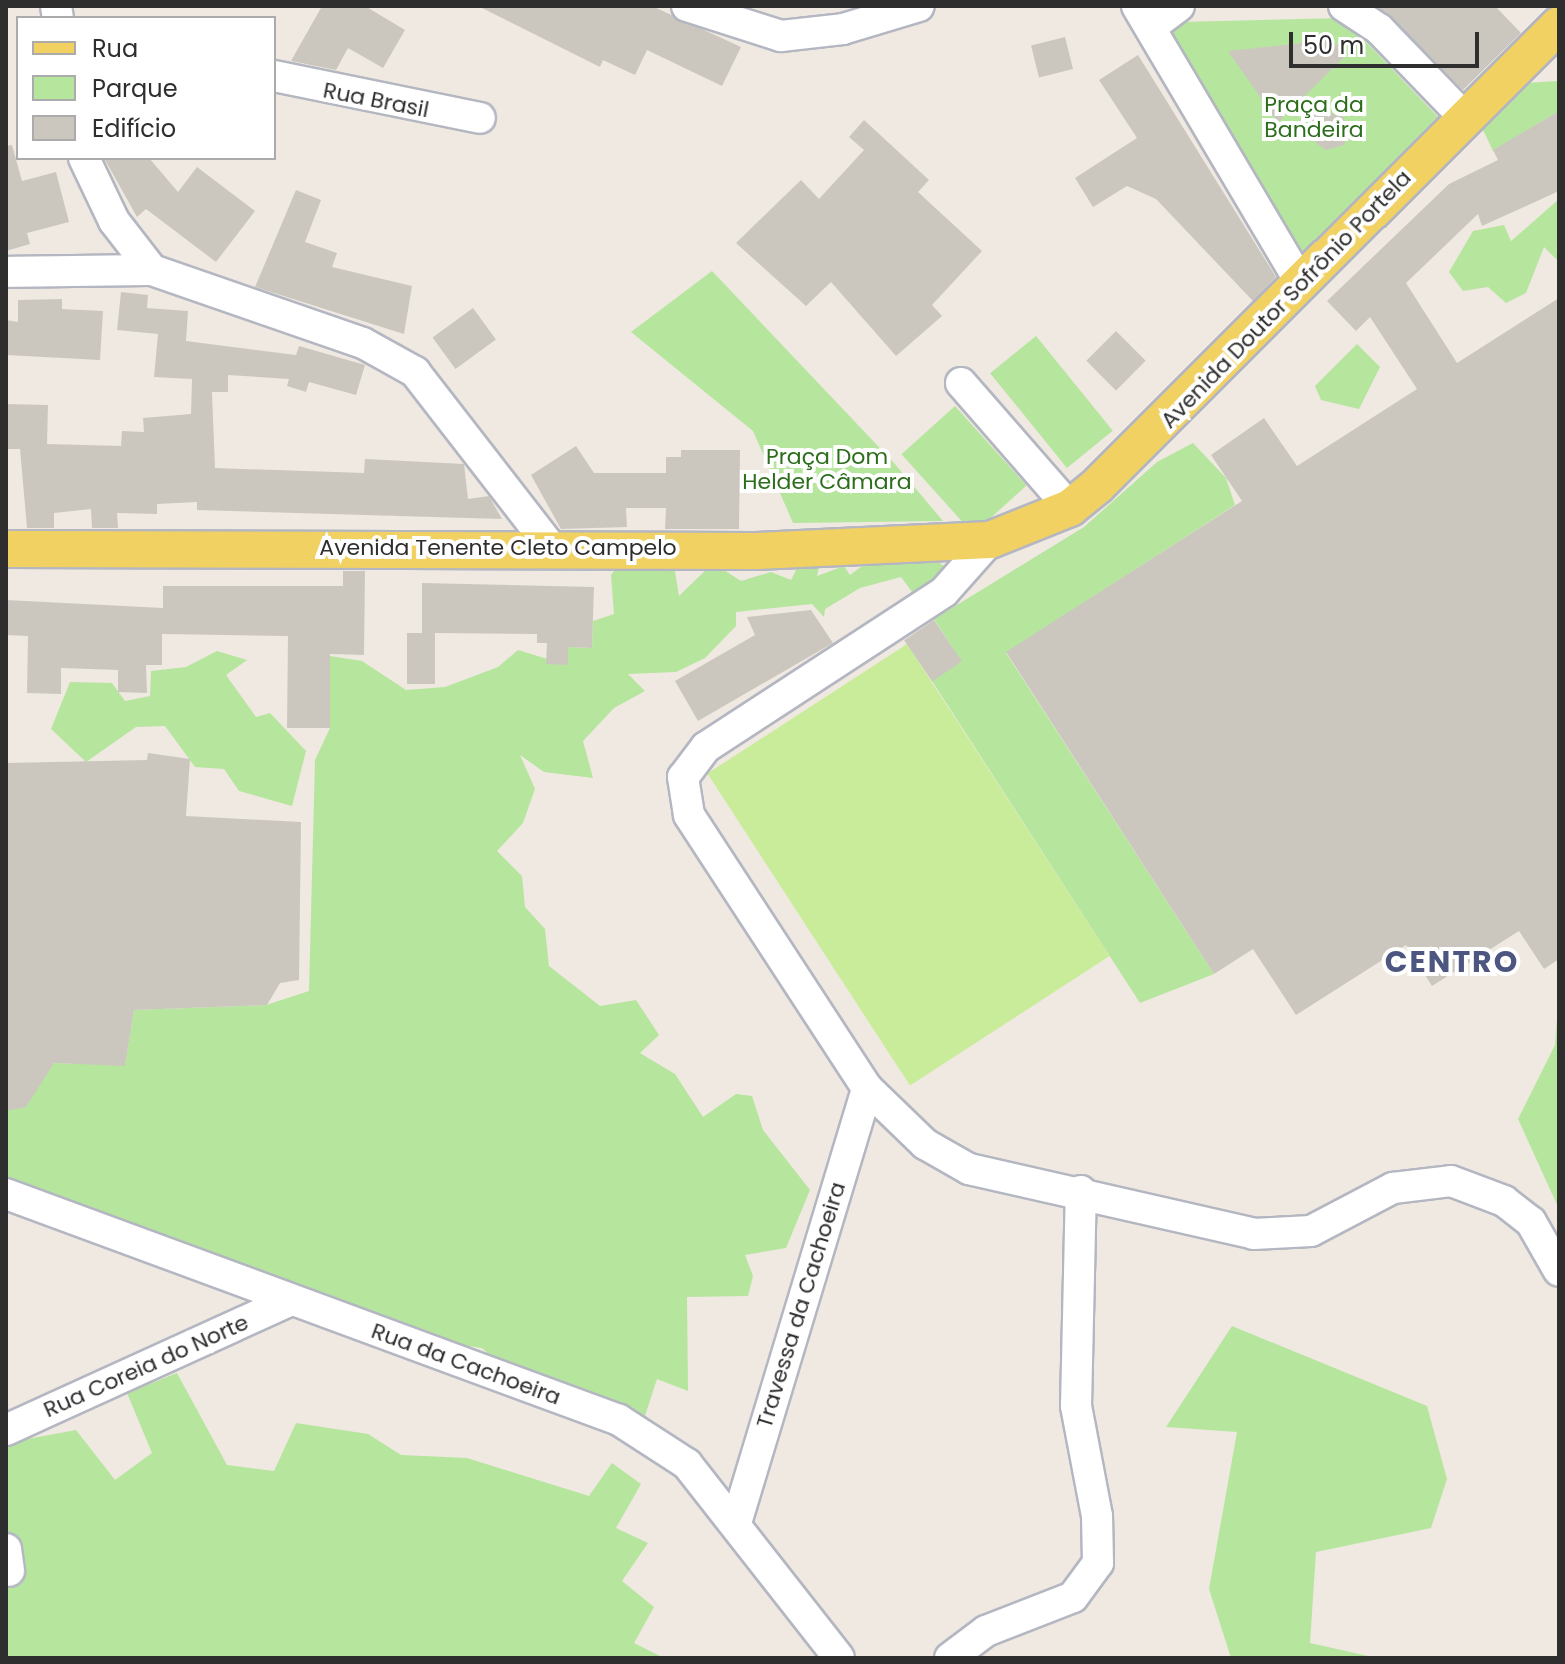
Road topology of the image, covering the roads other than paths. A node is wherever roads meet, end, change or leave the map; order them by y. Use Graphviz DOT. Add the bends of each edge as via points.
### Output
graph roads {
  1 [pos="687,6"];
  2 [pos="919,6"];
  3 [pos="1179,6"];
  4 [pos="1344,6"];
  5 [pos="1144,16"];
  6 [pos="1559,25"];
  7 [pos="276,76"];
  8 [pos="1463,116"];
  9 [pos="480,118"];
  10 [pos="85,160"];
  11 [pos="152,270"];
  12 [pos="6,272"];
  13 [pos="1302,285"];
  14 [pos="961,383"];
  15 [pos="1070,508"];
  16 [pos="990,540"];
  17 [pos="550,546"];
  18 [pos="6,549"];
  19 [pos="867,1088"];
  20 [pos="1081,1191"];
  21 [pos="6,1194"];
  22 [pos="1559,1271"];
  23 [pos="287,1302"];
  24 [pos="6,1430"];
  25 [pos="736,1523"];
  26 [pos="839,1658"];
  27 [pos="950,1658"];
  1 -- 2 [label="street" via="781,36 843,29"];
  3 -- 5 [label="street"];
  4 -- 8 [label="street" via="1379,29"];
  5 -- 13 [label="street"];
  6 -- 8 [label="main road, Avenida Doutor Sofrônio Portela"];
  7 -- 9 [label="street, Rua Brasil"];
  8 -- 13 [label="main road, Avenida Doutor Sofrônio Portela"];
  10 -- 11 [label="street" via="114,221"];
  11 -- 12 [label="street"];
  11 -- 17 [label="street" via="390,354 415,372"];
  13 -- 15 [label="main road, Avenida Doutor Sofrônio Portela"];
  14 -- 15 [label="street"];
  15 -- 16 [label="main road, Avenida Doutor Sofrônio Portela"];
  16 -- 17 [label="main road, Avenida Tenente Cleto Campelo" via="757,551"];
  16 -- 19 [label="street" via="944,592 706,747 683,777 689,815"];
  17 -- 18 [label="main road, Avenida Tenente Cleto Campelo"];
  19 -- 20 [label="street" via="951,1161 996,1179"];
  19 -- 25 [label="street, Travessa da Cachoeira"];
  20 -- 22 [label="street" via="1279,1237 1311,1231 1393,1188 1451,1181 1504,1201 1531,1222"];
  20 -- 27 [label="street" via="1076,1406 1097,1516 1098,1563 1073,1597 986,1631"];
  21 -- 23 [label="street, Rua da Cachoeira"];
  23 -- 24 [label="street, Rua Coreia do Norte"];
  23 -- 25 [label="street, Rua da Cachoeira" via="619,1420 687,1464"];
  25 -- 26 [label="street, Rua da Cachoeira"];
}
